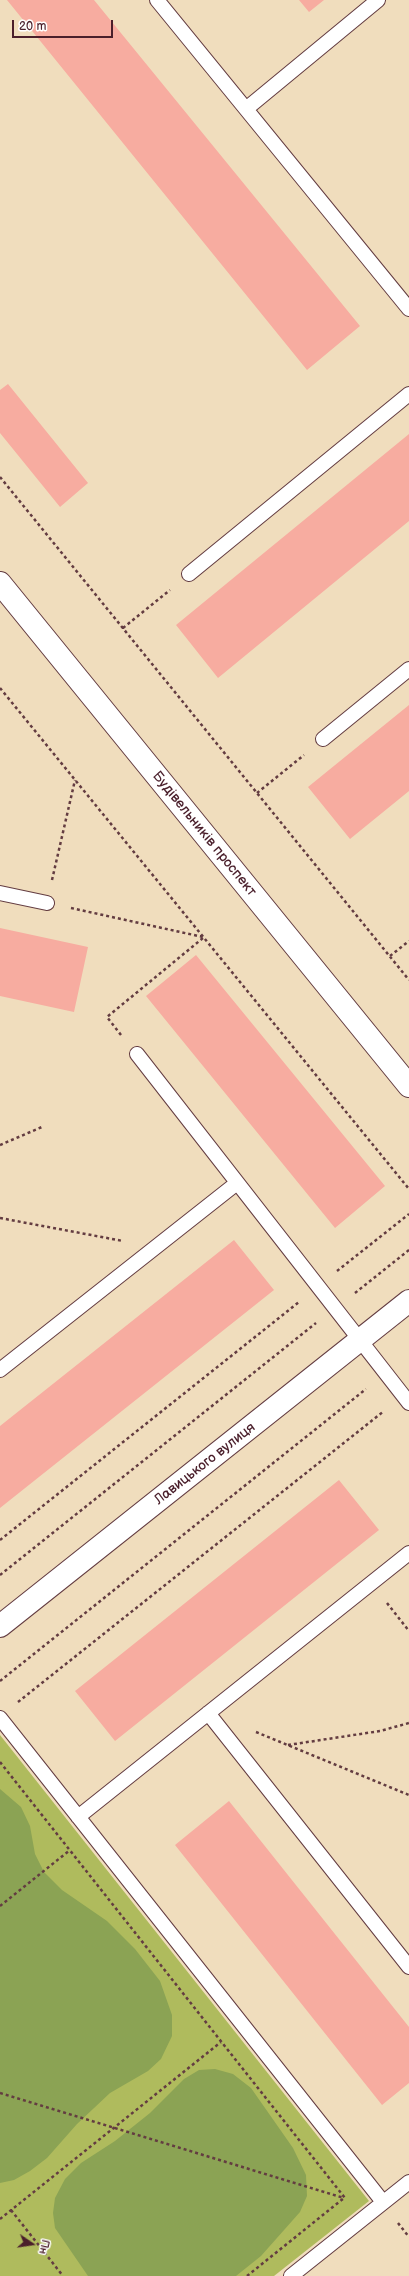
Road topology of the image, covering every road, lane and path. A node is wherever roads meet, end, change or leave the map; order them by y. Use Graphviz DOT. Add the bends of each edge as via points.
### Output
graph roads {
  1 [pos="157,0"];
  2 [pos="378,0"];
  3 [pos="246,109"];
  4 [pos="409,309"];
  5 [pos="409,394"];
  6 [pos="0,477"];
  7 [pos="189,574"];
  8 [pos="0,583"];
  9 [pos="123,628"];
  10 [pos="409,669"];
  11 [pos="0,689"];
  12 [pos="323,740"];
  13 [pos="75,780"];
  14 [pos="257,793"];
  15 [pos="0,893"];
  16 [pos="47,903"];
  17 [pos="203,937"];
  18 [pos="409,941"];
  19 [pos="390,956"];
  20 [pos="409,980"];
  21 [pos="107,1017"];
  22 [pos="136,1054"];
  23 [pos="409,1086"];
  24 [pos="42,1127"];
  25 [pos="0,1145"];
  26 [pos="237,1183"];
  27 [pos="409,1189"];
  28 [pos="409,1214"];
  29 [pos="0,1218"];
  30 [pos="156,1247"];
  31 [pos="409,1250"];
  32 [pos="318,1287"];
  33 [pos="409,1301"];
  34 [pos="335,1308"];
  35 [pos="360,1340"];
  36 [pos="0,1370"];
  37 [pos="386,1374"];
  38 [pos="406,1400"];
  39 [pos="0,1540"];
  40 [pos="409,1553"];
  41 [pos="0,1575"];
  42 [pos="371,1583"];
  43 [pos="0,1626"];
  44 [pos="409,1631"];
  45 [pos="0,1681"];
  46 [pos="12,1706"];
  47 [pos="208,1713"];
  48 [pos="0,1718"];
  49 [pos="409,1723"];
  50 [pos="251,1730"];
  51 [pos="287,1745"];
  52 [pos="0,1762"];
  53 [pos="409,1795"];
  54 [pos="78,1817"];
  55 [pos="91,1833"];
  56 [pos="70,1850"];
  57 [pos="0,1906"];
  58 [pos="409,1967"];
  59 [pos="221,2042"];
  60 [pos="0,2093"];
  61 [pos="114,2128"];
  62 [pos="409,2182"];
  63 [pos="345,2198"];
  64 [pos="383,2202"];
  65 [pos="11,2210"];
  66 [pos="0,2219"];
  67 [pos="64,2276"];
  68 [pos="247,2276"];
  69 [pos="290,2276"];
  1 -- 3 [label="lane"];
  2 -- 3 [label="lane"];
  3 -- 4 [label="lane"];
  5 -- 7 [label="lane"];
  6 -- 9 [label="path"];
  7 -- 9 [label="path"];
  8 -- 23 [label="main road, Будівельників проспект"];
  9 -- 14 [label="path"];
  10 -- 12 [label="lane"];
  11 -- 13 [label="path"];
  12 -- 14 [label="path"];
  13 -- 16 [label="path"];
  13 -- 17 [label="path"];
  14 -- 19 [label="path"];
  15 -- 16 [label="lane"];
  16 -- 17 [label="path"];
  17 -- 21 [label="path"];
  17 -- 27 [label="path"];
  18 -- 19 [label="path"];
  19 -- 20 [label="path"];
  22 -- 26 [label="lane"];
  24 -- 25 [label="path"];
  26 -- 30 [label="lane"];
  26 -- 32 [label="lane"];
  28 -- 32 [label="path"];
  29 -- 30 [label="path"];
  30 -- 36 [label="lane"];
  31 -- 34 [label="path"];
  32 -- 34 [label="lane"];
  32 -- 39 [label="path"];
  33 -- 35 [label="main road, Лавицького вулиця"];
  34 -- 35 [label="lane"];
  34 -- 41 [label="path"];
  35 -- 37 [label="lane"];
  35 -- 43 [label="main road, Лавицького вулиця"];
  37 -- 38 [label="lane"];
  37 -- 45 [label="path"];
  38 -- 46 [label="path"];
  40 -- 42 [label="lane"];
  42 -- 44 [label="path"];
  42 -- 47 [label="lane"];
  47 -- 54 [label="lane"];
  47 -- 58 [label="lane"];
  48 -- 54 [label="lane"];
  49 -- 51 [label="path" via="380,1731"];
  50 -- 51 [label="path"];
  51 -- 53 [label="path"];
  52 -- 56 [label="path"];
  54 -- 55 [label="lane"];
  55 -- 56 [label="path"];
  55 -- 64 [label="lane"];
  56 -- 57 [label="path"];
  56 -- 59 [label="path"];
  59 -- 61 [label="path"];
  59 -- 63 [label="path"];
  60 -- 61 [label="path"];
  61 -- 63 [label="path"];
  61 -- 65 [label="path"];
  62 -- 64 [label="lane"];
  63 -- 68 [label="path"];
  64 -- 69 [label="lane"];
  65 -- 66 [label="path"];
  65 -- 67 [label="path"];
}
